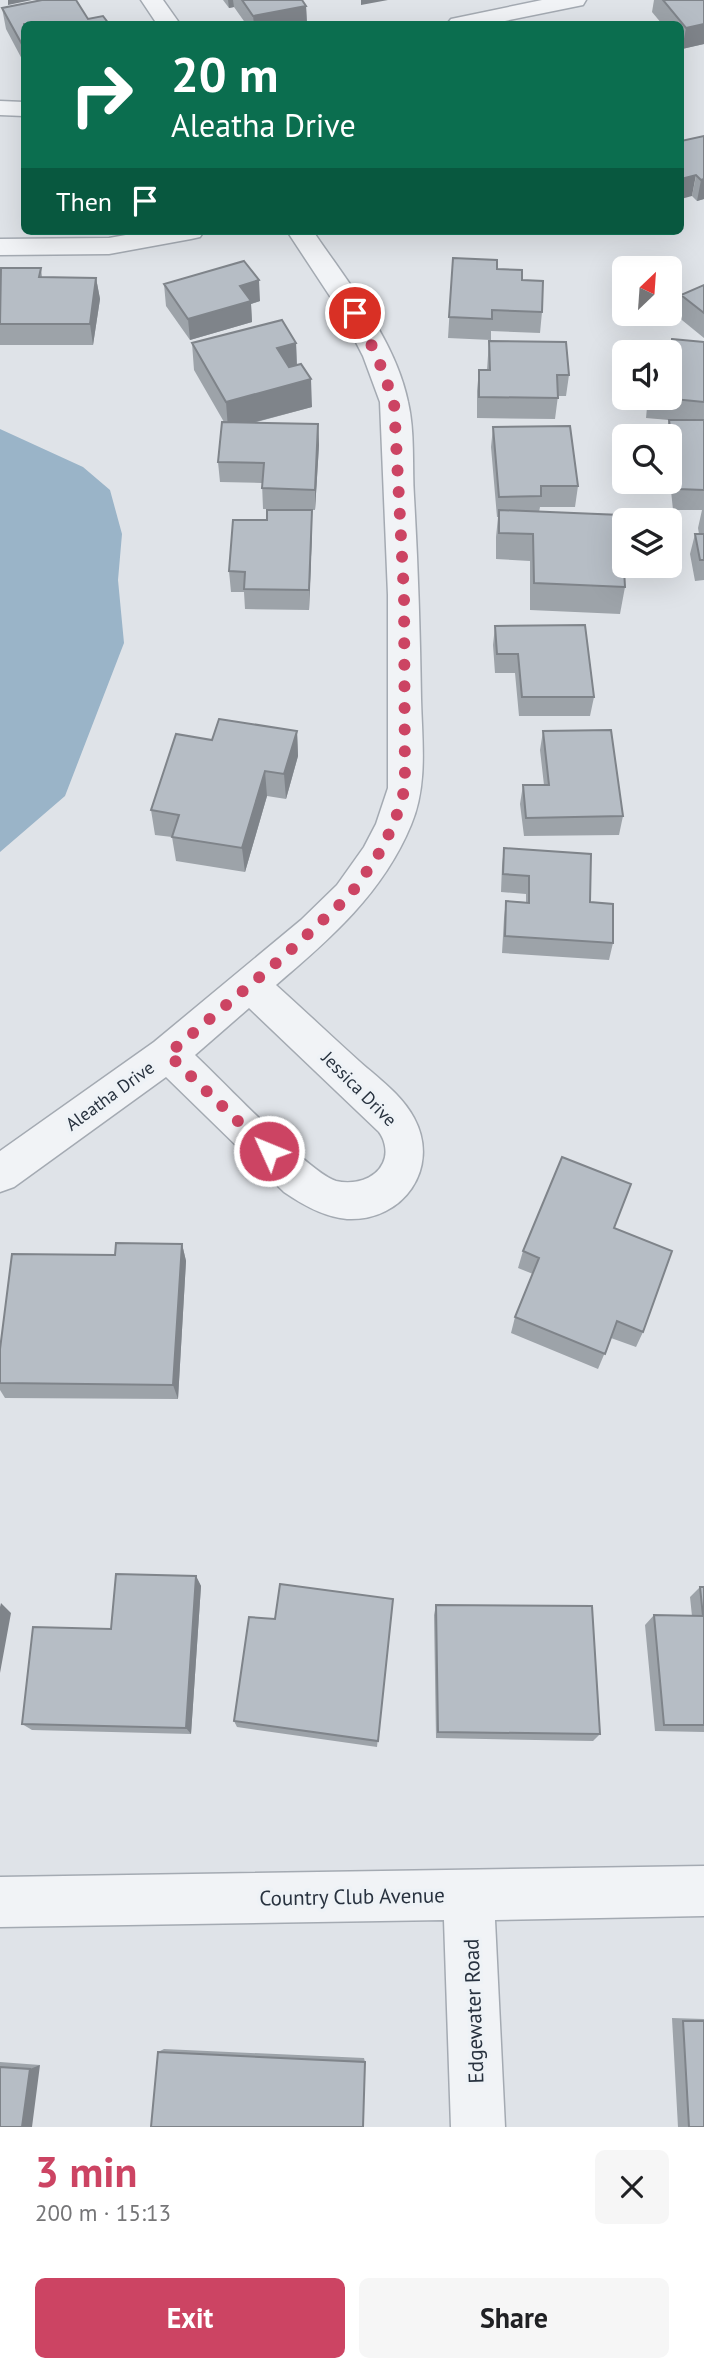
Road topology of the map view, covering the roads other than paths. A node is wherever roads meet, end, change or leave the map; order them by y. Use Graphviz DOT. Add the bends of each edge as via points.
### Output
graph roads {
  1 [pos="152,0"];
  2 [pos="575,0"];
  3 [pos="508,13"];
  4 [pos="166,21"];
  5 [pos="472,21"];
  6 [pos="0,108"];
  7 [pos="21,109"];
  8 [pos="169,235"];
  9 [pos="303,235"];
  10 [pos="0,247"];
  11 [pos="251,986"];
  12 [pos="168,1054"];
  13 [pos="0,1174"];
  14 [pos="704,1891"];
  15 [pos="469,1895"];
  16 [pos="0,1902"];
  17 [pos="478,2127"];
  1 -- 4 [label="street"];
  2 -- 3 [label="street"];
  3 -- 5 [label="street"];
  6 -- 7 [label="street"];
  8 -- 10 [label="street" via="108,246"];
  9 -- 11 [label="street, Aleatha Drive" via="355,313 394,402 404,595 405,788 394,824 350,895"];
  11 -- 12 [label="street, Aleatha Drive"];
  11 -- 12 [label="street, Jessica Drive" via="383,1107 399,1128 405,1145 404,1163 389,1187 356,1199 338,1200 319,1193 298,1179"];
  12 -- 13 [label="street, Aleatha Drive"];
  14 -- 15 [label="street, Country Club Avenue"];
  15 -- 16 [label="street, Country Club Avenue"];
  15 -- 17 [label="street, Edgewater Road"];
}
